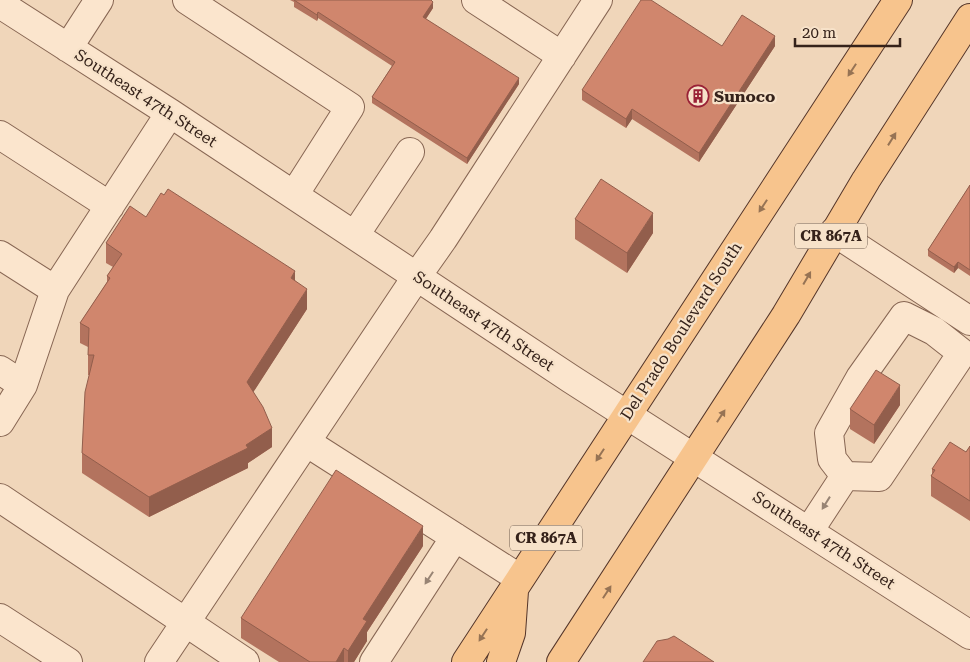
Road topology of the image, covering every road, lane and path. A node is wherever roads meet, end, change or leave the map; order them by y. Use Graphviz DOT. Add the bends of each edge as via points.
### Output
graph roads {
  1 [pos="99,0"];
  2 [pos="188,0"];
  3 [pos="476,0"];
  4 [pos="598,0"];
  5 [pos="898,0"];
  6 [pos="0,4"];
  7 [pos="970,18"];
  8 [pos="68,48"];
  9 [pos="562,56"];
  10 [pos="170,114"];
  11 [pos="0,135"];
  12 [pos="410,152"];
  13 [pos="294,195"];
  14 [pos="110,206"];
  15 [pos="834,232"];
  16 [pos="355,236"];
  17 [pos="0,255"];
  18 [pos="417,276"];
  19 [pos="55,290"];
  20 [pos="960,314"];
  21 [pos="934,331"];
  22 [pos="0,370"];
  23 [pos="23,385"];
  24 [pos="627,414"];
  25 [pos="0,422"];
  26 [pos="306,442"];
  27 [pos="695,457"];
  28 [pos="845,476"];
  29 [pos="0,498"];
  30 [pos="809,530"];
  31 [pos="456,537"];
  32 [pos="517,582"];
  33 [pos="0,618"];
  34 [pos="186,622"];
  35 [pos="970,635"];
  36 [pos="68,662"];
  37 [pos="159,662"];
  38 [pos="245,662"];
  39 [pos="374,662"];
  40 [pos="466,662"];
  41 [pos="502,662"];
  42 [pos="562,662"];
  1 -- 8 [label="street"];
  2 -- 13 [label="street" via="350,107"];
  3 -- 9 [label="street"];
  4 -- 9 [label="street"];
  5 -- 24 [label="main road, Del Prado Boulevard South / CR 867A, one-way"];
  6 -- 8 [label="street, Southeast 47th Street"];
  15 -- 7 [label="main road, CR 867A, one-way"];
  8 -- 10 [label="street, Southeast 47th Street"];
  9 -- 18 [label="street" via="444,240"];
  10 -- 13 [label="street, Southeast 47th Street"];
  10 -- 14 [label="street"];
  11 -- 14 [label="street"];
  12 -- 16 [label="street"];
  13 -- 16 [label="street, Southeast 47th Street"];
  14 -- 19 [label="street"];
  15 -- 20 [label="street"];
  27 -- 15 [label="main road, CR 867A, one-way" via="786,315"];
  16 -- 18 [label="street, Southeast 47th Street"];
  17 -- 19 [label="street"];
  18 -- 24 [label="street, Southeast 47th Street"];
  18 -- 26 [label="street"];
  19 -- 23 [label="street"];
  20 -- 21 [label="street"];
  21 -- 28 [label="street" via="962,353 879,477"];
  21 -- 28 [label="street" via="904,316 860,378 829,433 832,459"];
  22 -- 23 [label="street"];
  23 -- 25 [label="street"];
  24 -- 27 [label="street, Southeast 47th Street"];
  24 -- 32 [label="main road, Del Prado Boulevard South / CR 867A, one-way"];
  26 -- 31 [label="street"];
  26 -- 34 [label="street"];
  27 -- 30 [label="street, Southeast 47th Street"];
  42 -- 27 [label="main road, CR 867A, one-way"];
  28 -- 30 [label="street, one-way"];
  29 -- 34 [label="street"];
  30 -- 35 [label="street, Southeast 47th Street"];
  31 -- 32 [label="street"];
  31 -- 39 [label="street, one-way"];
  32 -- 40 [label="main road, Del Prado Boulevard South / CR 867A, one-way"];
  32 -- 41 [label="main road" via="511,633"];
  33 -- 36 [label="street"];
  34 -- 37 [label="street"];
  34 -- 38 [label="street"];
}
